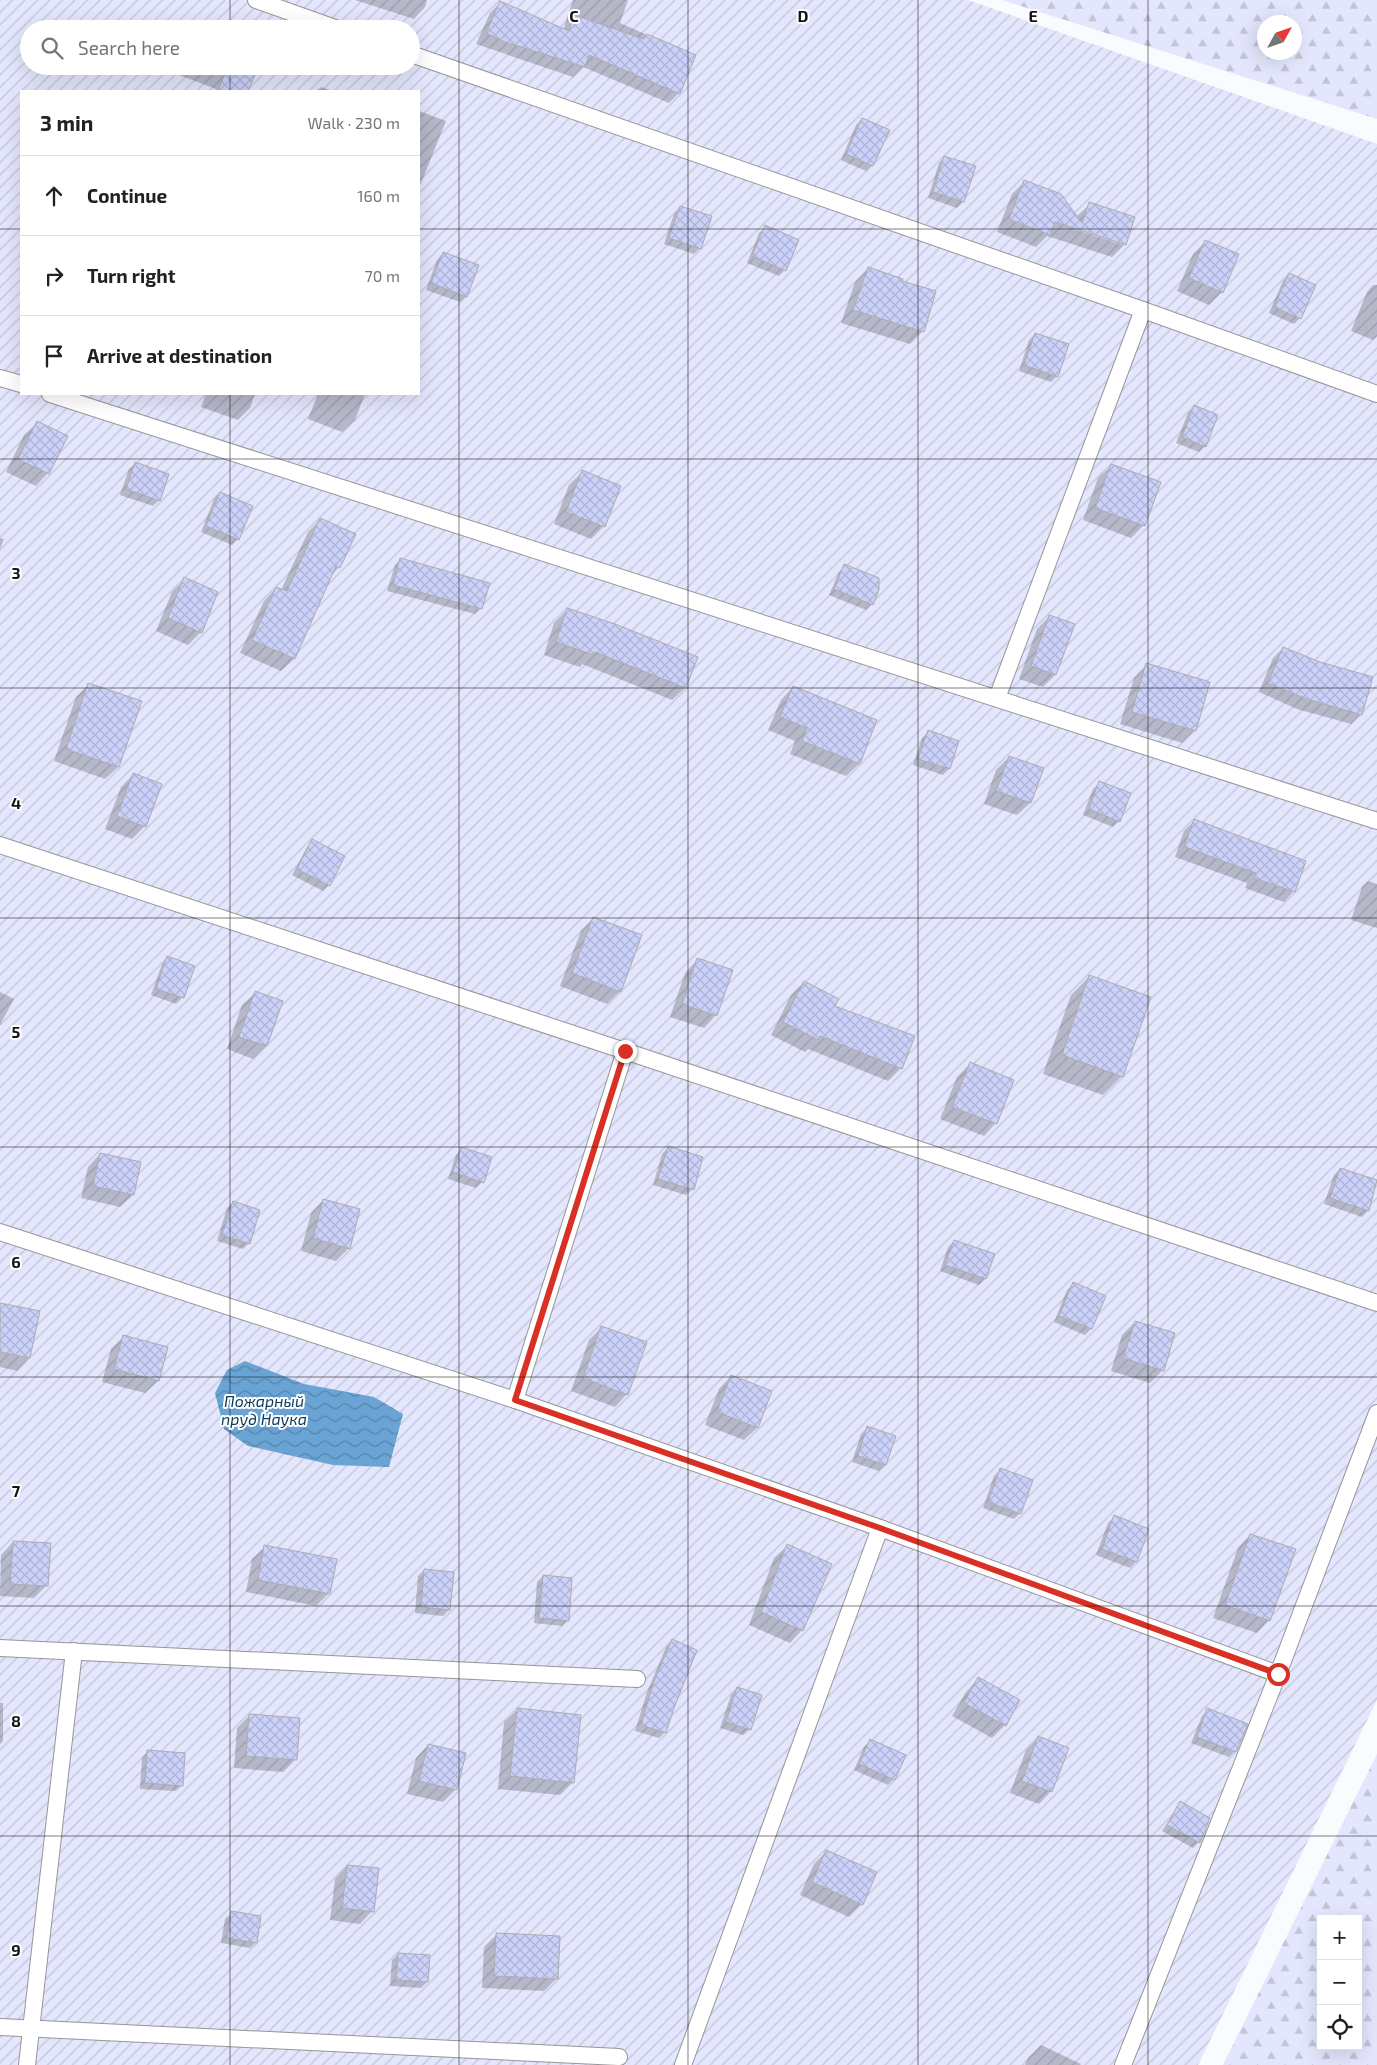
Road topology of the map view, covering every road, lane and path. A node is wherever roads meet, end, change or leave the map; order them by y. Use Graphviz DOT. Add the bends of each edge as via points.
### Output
graph roads {
  1 [pos="256,0"];
  2 [pos="313,20"];
  3 [pos="420,57"];
  4 [pos="1143,310"];
  5 [pos="0,378"];
  6 [pos="20,384"];
  7 [pos="1377,394"];
  8 [pos="53,395"];
  9 [pos="997,698"];
  10 [pos="1377,821"];
  11 [pos="0,844"];
  12 [pos="625,1051"];
  13 [pos="0,1232"];
  14 [pos="1377,1304"];
  15 [pos="515,1400"];
  16 [pos="1377,1413"];
  17 [pos="880,1528"];
  18 [pos="0,1648"];
  19 [pos="74,1651"];
  20 [pos="1278,1674"];
  21 [pos="637,1679"];
  22 [pos="0,2027"];
  23 [pos="31,2028"];
  24 [pos="619,2057"];
  25 [pos="27,2065"];
  26 [pos="683,2065"];
  27 [pos="1123,2065"];
  1 -- 2 [label="lane"];
  3 -- 4 [label="lane"];
  4 -- 7 [label="lane"];
  4 -- 9 [label="lane"];
  5 -- 6 [label="lane"];
  8 -- 9 [label="lane"];
  9 -- 10 [label="lane"];
  11 -- 12 [label="lane"];
  12 -- 14 [label="lane"];
  12 -- 15 [label="lane"];
  13 -- 15 [label="lane"];
  15 -- 17 [label="lane"];
  16 -- 20 [label="lane"];
  17 -- 20 [label="lane"];
  17 -- 26 [label="lane"];
  18 -- 19 [label="lane"];
  19 -- 21 [label="lane"];
  19 -- 23 [label="lane"];
  20 -- 27 [label="lane"];
  22 -- 23 [label="lane"];
  23 -- 24 [label="lane"];
  23 -- 25 [label="lane"];
}
